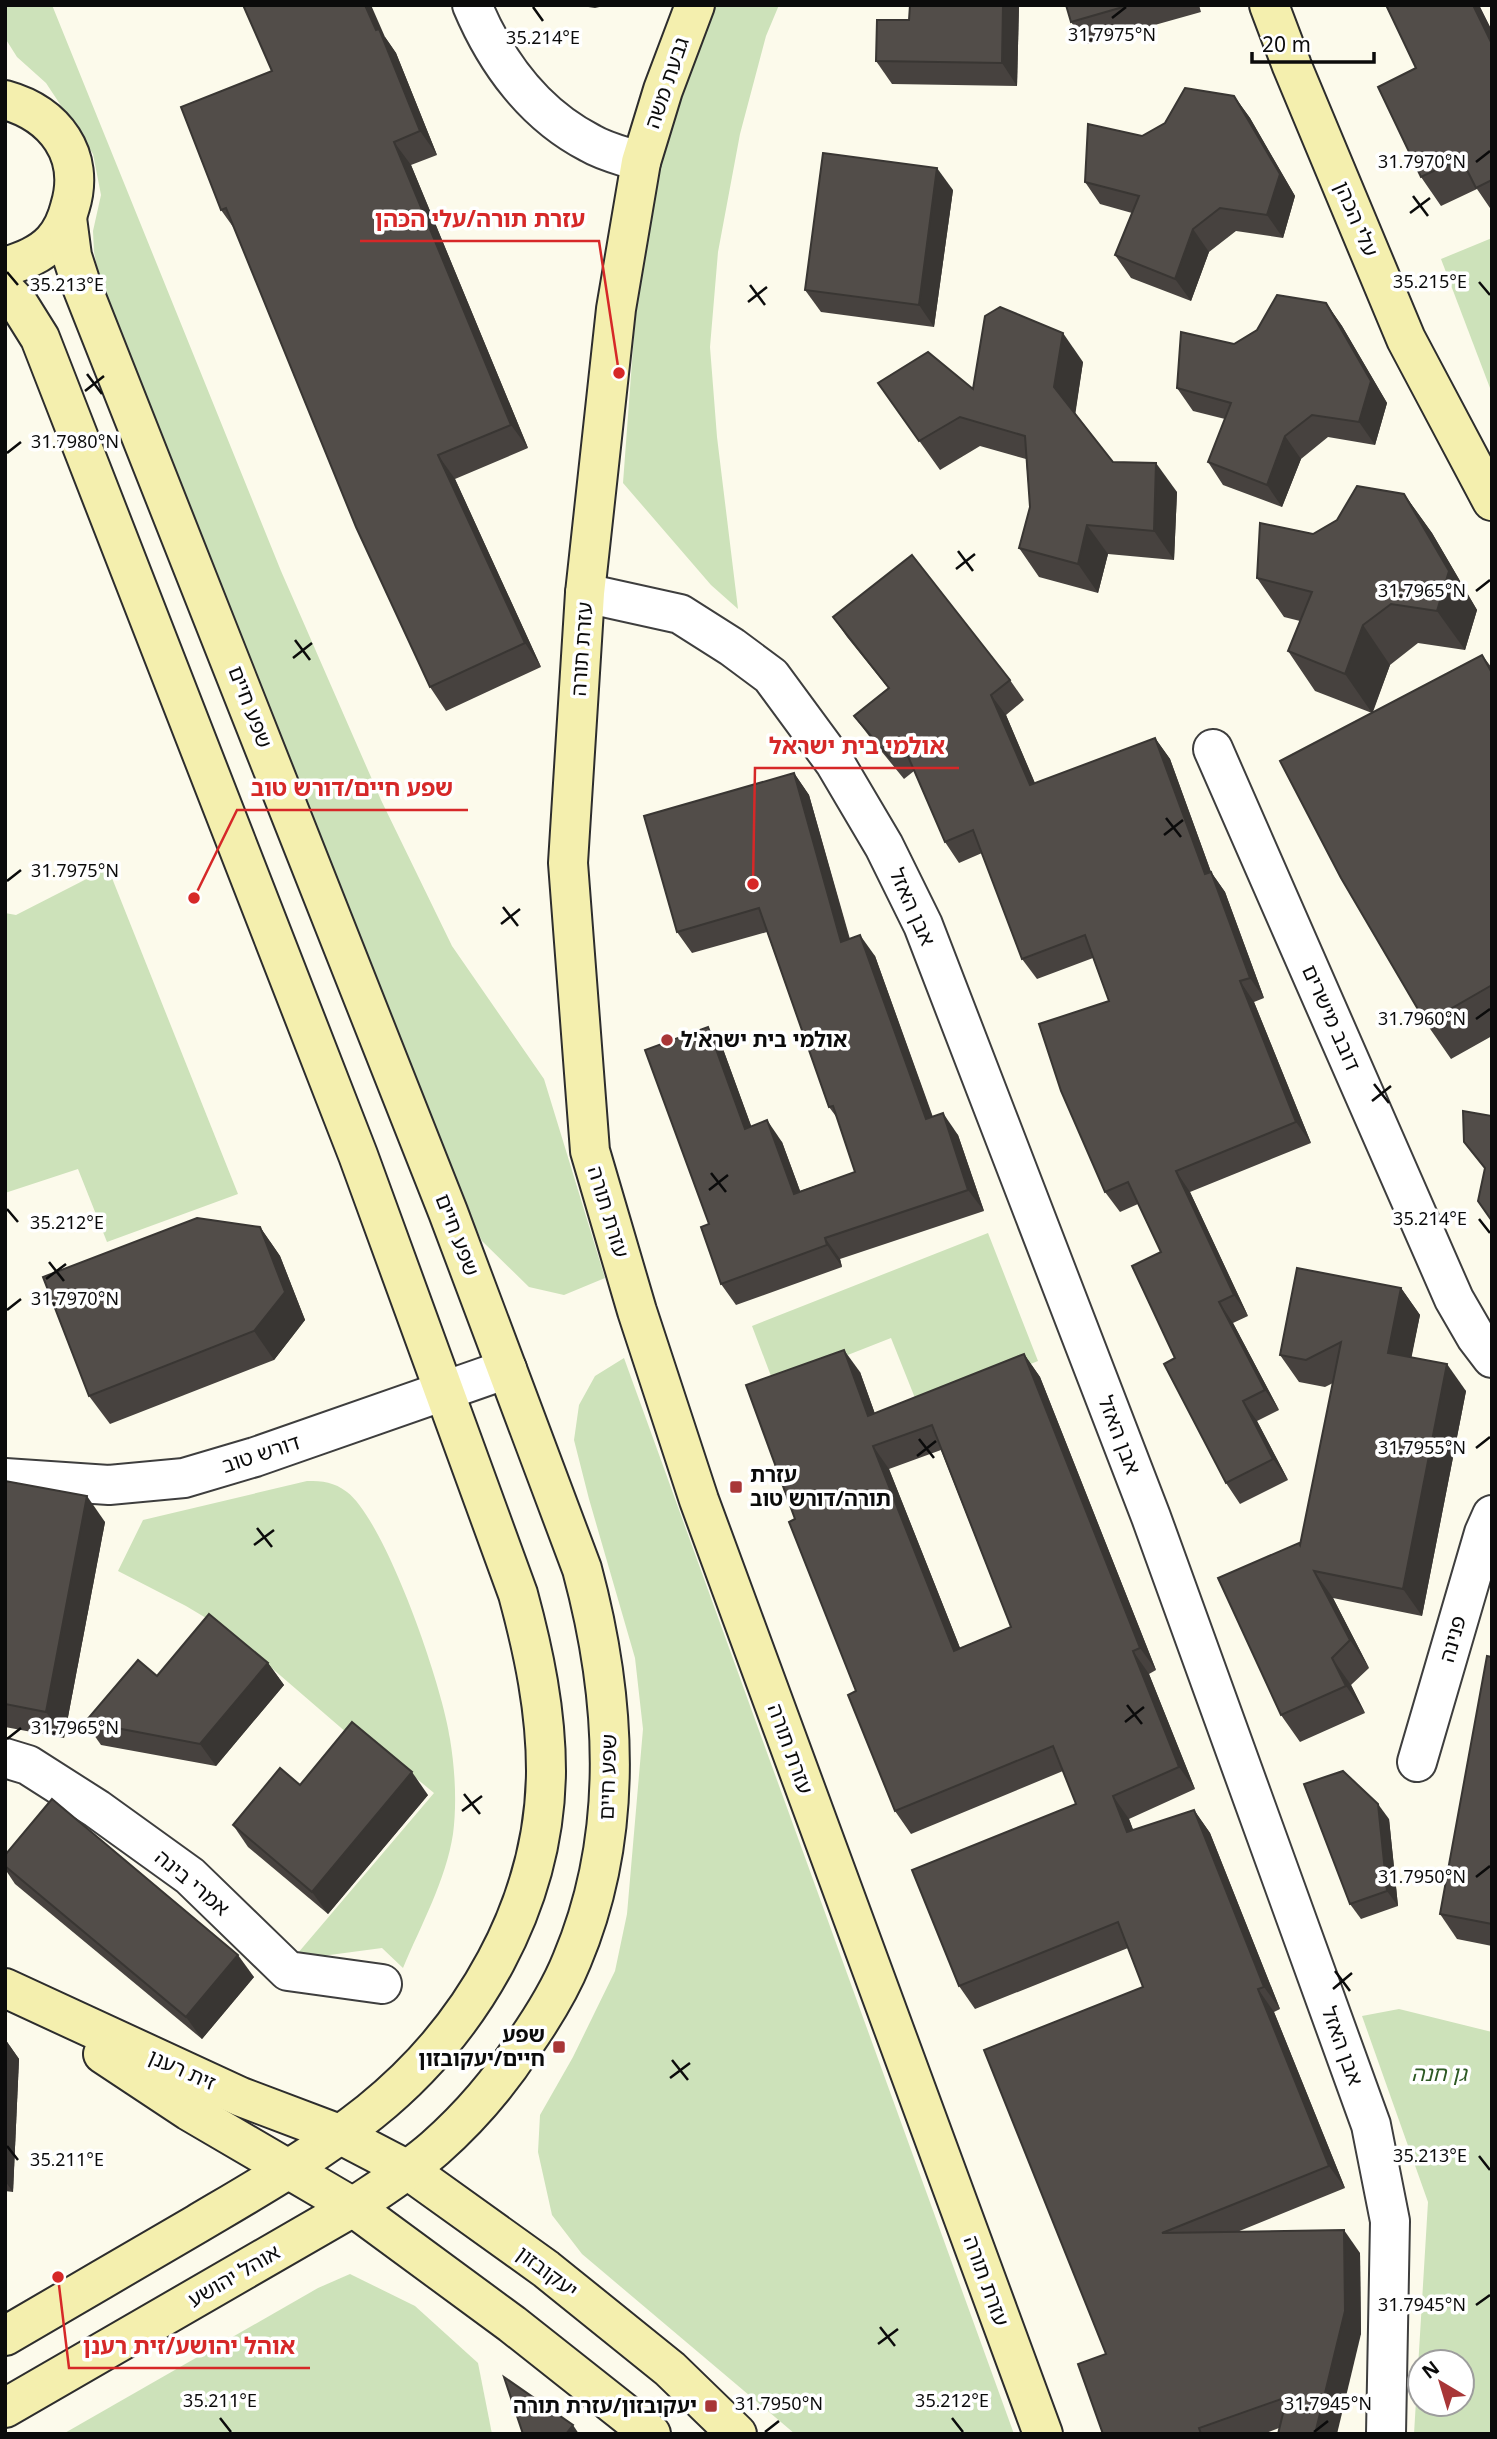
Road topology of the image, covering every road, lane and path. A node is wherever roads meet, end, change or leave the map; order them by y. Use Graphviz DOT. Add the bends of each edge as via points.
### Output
graph roads {
  1 [pos="472,5"];
  2 [pos="695,5"];
  3 [pos="1269,5"];
  4 [pos="6,99"];
  5 [pos="641,162"];
  6 [pos="67,218"];
  7 [pos="5,267"];
  8 [pos="5,290"];
  9 [pos="1492,501"];
  10 [pos="586,593"];
  11 [pos="1213,749"];
  12 [pos="1492,1358"];
  13 [pos="507,1369"];
  14 [pos="444,1392"];
  15 [pos="5,1478"];
  16 [pos="1492,1515"];
  17 [pos="5,1758"];
  18 [pos="1417,1762"];
  19 [pos="382,1984"];
  20 [pos="16,1994"];
  21 [pos="339,2134"];
  22 [pos="290,2168"];
  23 [pos="408,2170"];
  24 [pos="354,2207"];
  25 [pos="5,2336"];
  26 [pos="5,2408"];
  27 [pos="651,2434"];
  28 [pos="737,2434"];
  29 [pos="1043,2434"];
  30 [pos="1386,2434"];
  1 -- 5 [label="street" via="510,74 537,104 592,144"];
  2 -- 5 [label="street, גבעת משה"];
  3 -- 9 [label="street, עלי הכהן" via="1406,339"];
  4 -- 6 [label="street" via="51,124 66,144 74,168 75,193"];
  5 -- 10 [label="street, עזרת תורה" via="616,309"];
  6 -- 7 [label="street" via="53,241 31,258"];
  6 -- 13 [label="street, שפע חיים" via="82,287"];
  8 -- 14 [label="street" via="40,338 358,1155"];
  10 -- 29 [label="street, עזרת תורה" via="568,863 590,1151 699,1500"];
  10 -- 30 [label="street, אבן האזל" via="680,614 771,676 835,763 923,925 1151,1517 1371,2126 1390,2221"];
  11 -- 12 [label="street, דובב מישרים" via="1454,1299"];
  13 -- 14 [label="street, דורש טוב"];
  13 -- 23 [label="street, שפע חיים" via="578,1560 595,1619 610,1722 606,1832 589,1915 547,2010 496,2084 436,2148"];
  14 -- 15 [label="street, דורש טוב" via="184,1478 109,1485"];
  14 -- 21 [label="street" via="519,1594 536,1661 546,1773 541,1829 528,1885 507,1941 479,1992 446,2037 407,2078"];
  16 -- 18 [label="street, פנינה"];
  17 -- 19 [label="street, אמרי בינה" via="27,1765 97,1809 190,1876 288,1971"];
  20 -- 21 [label="street, זית רענן" via="241,2097"];
  20 -- 22 [label="street, זית רענן" via="178,2104"];
  21 -- 22 [label="street"];
  21 -- 23 [label="street, יעקובזון"];
  22 -- 24 [label="street"];
  22 -- 25 [label="street"];
  23 -- 24 [label="street, שפע חיים"];
  23 -- 28 [label="street, יעקובזון" via="546,2269 670,2369"];
  24 -- 26 [label="street, אוהל יהושע"];
  24 -- 27 [label="street"];
}
